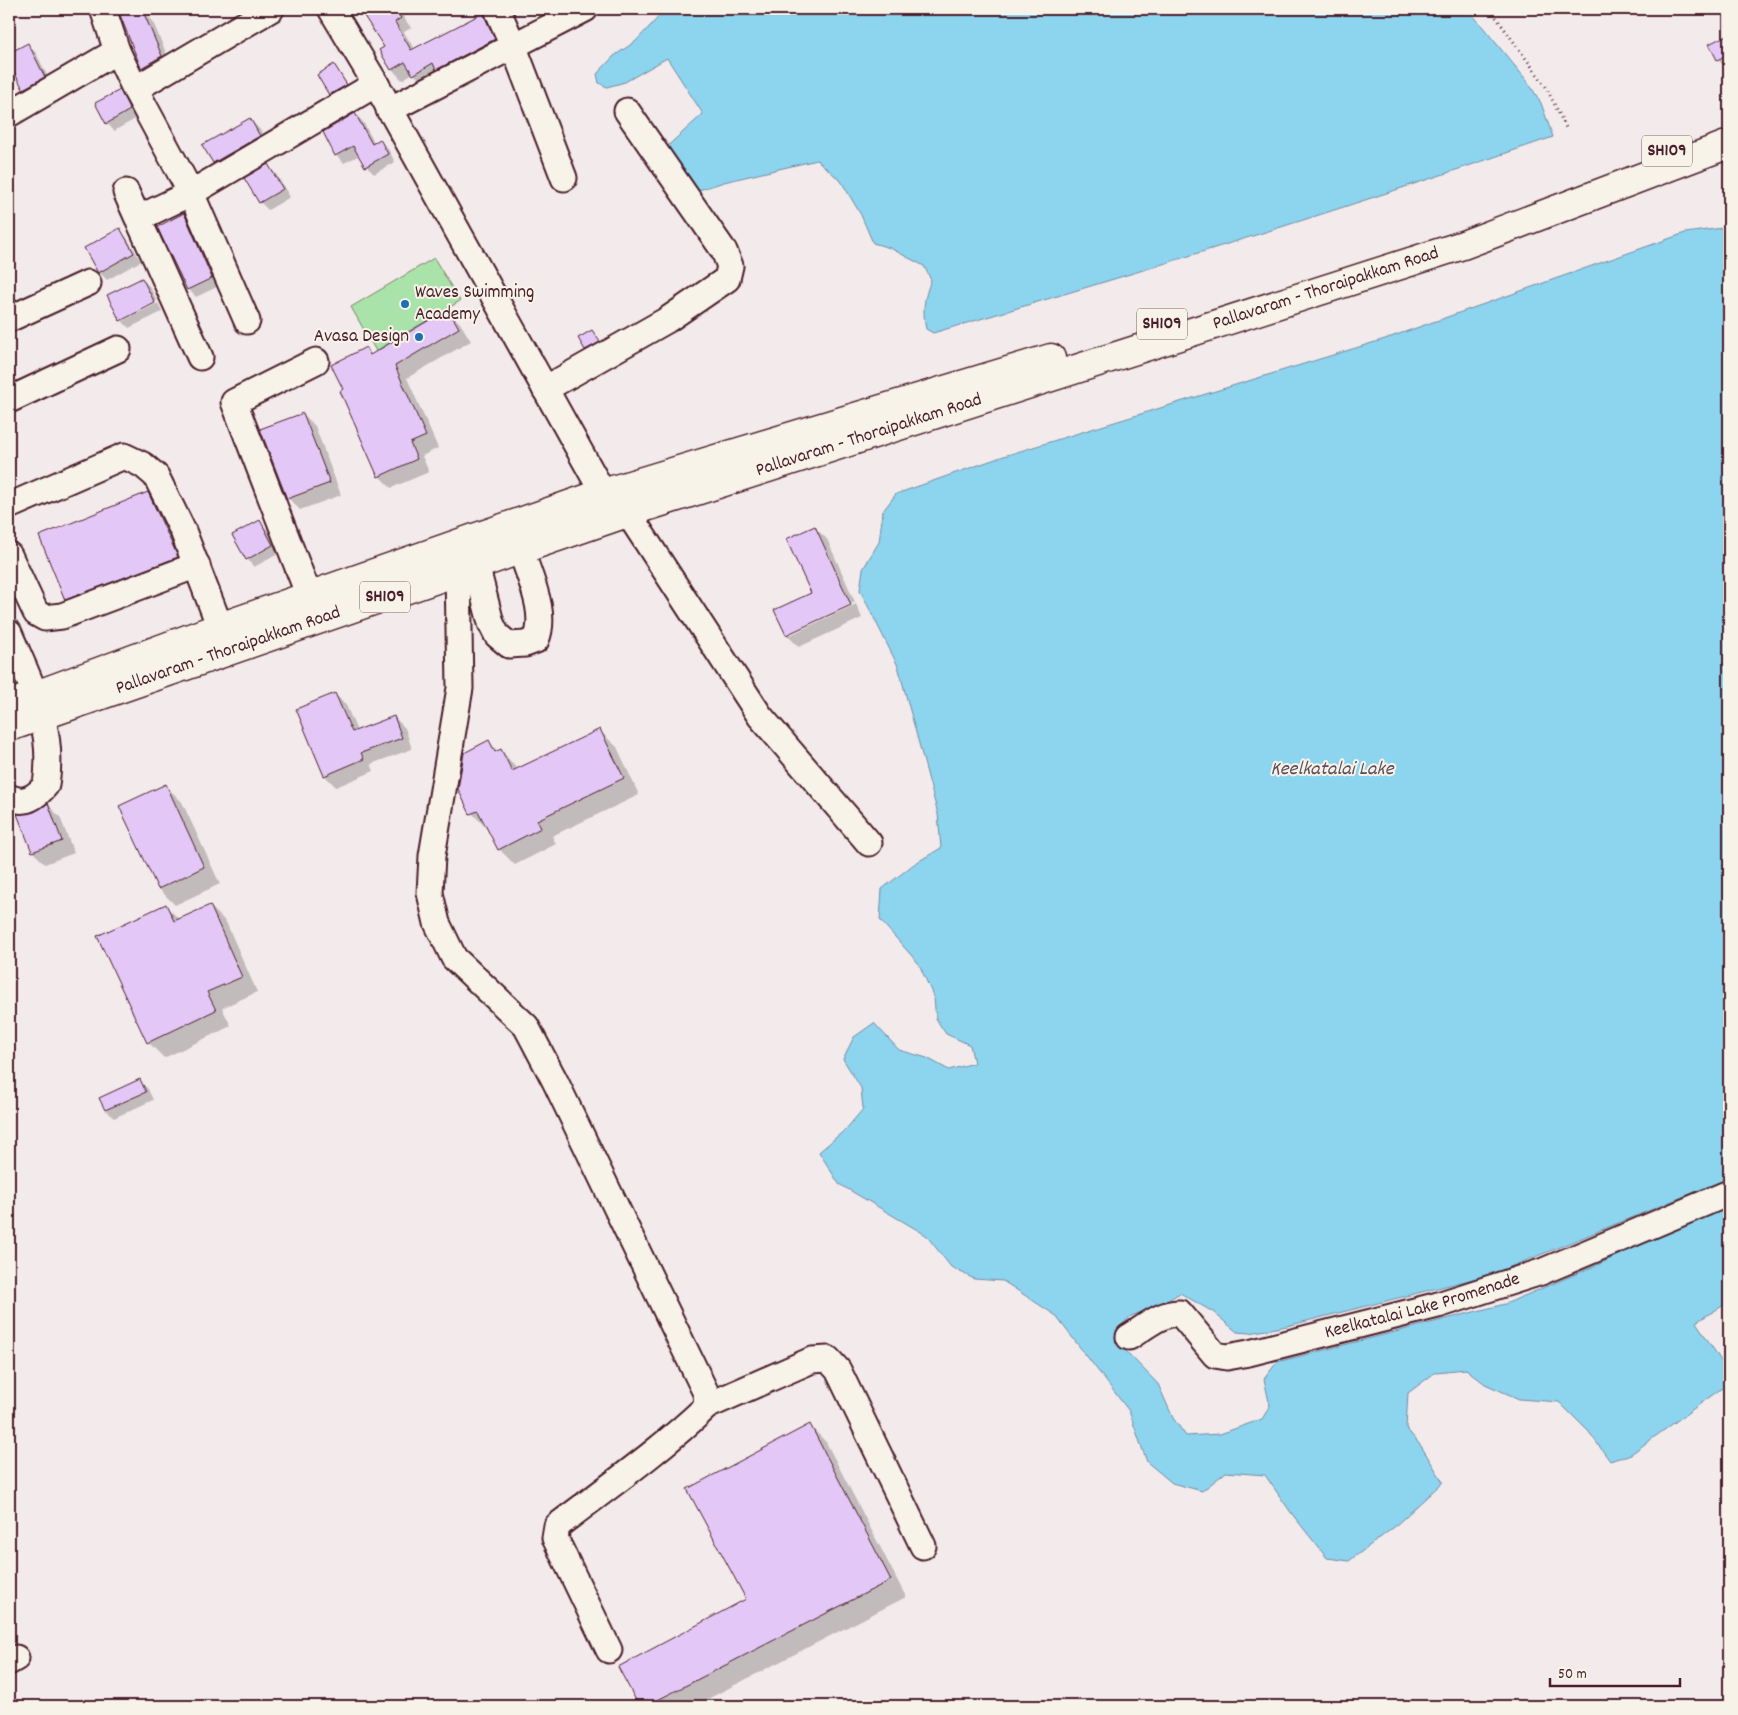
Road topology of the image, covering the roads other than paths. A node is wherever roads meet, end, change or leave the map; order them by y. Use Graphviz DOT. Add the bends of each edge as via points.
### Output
graph roads {
  1 [pos="103,9"];
  2 [pos="271,9"];
  3 [pos="331,9"];
  4 [pos="497,9"];
  5 [pos="586,9"];
  6 [pos="513,45"];
  7 [pos="117,51"];
  8 [pos="376,84"];
  9 [pos="135,89"];
  10 [pos="389,110"];
  11 [pos="627,111"];
  12 [pos="9,114"];
  13 [pos="1729,127"];
  14 [pos="1729,144"];
  15 [pos="564,178"];
  16 [pos="1617,179"];
  17 [pos="126,192"];
  18 [pos="191,192"];
  19 [pos="1571,197"];
  20 [pos="139,218"];
  21 [pos="88,283"];
  22 [pos="9,319"];
  23 [pos="248,321"];
  24 [pos="118,349"];
  25 [pos="200,357"];
  26 [pos="316,361"];
  27 [pos="545,388"];
  28 [pos="9,400"];
  29 [pos="603,493"];
  30 [pos="9,506"];
  31 [pos="628,513"];
  32 [pos="520,550"];
  33 [pos="9,555"];
  34 [pos="196,565"];
  35 [pos="467,568"];
  36 [pos="309,596"];
  37 [pos="220,627"];
  38 [pos="9,633"];
  39 [pos="9,705"];
  40 [pos="39,706"];
  41 [pos="9,728"];
  42 [pos="9,797"];
  43 [pos="869,843"];
  44 [pos="1729,1193"];
  45 [pos="1129,1337"];
  46 [pos="707,1406"];
  47 [pos="923,1546"];
  48 [pos="610,1650"];
  1 -- 7 [label="street"];
  2 -- 9 [label="street"];
  3 -- 8 [label="street"];
  4 -- 6 [label="street"];
  5 -- 6 [label="street"];
  6 -- 10 [label="street"];
  6 -- 15 [label="street"];
  7 -- 9 [label="street"];
  7 -- 12 [label="street"];
  8 -- 10 [label="street"];
  8 -- 18 [label="street"];
  9 -- 18 [label="street"];
  10 -- 27 [label="street"];
  11 -- 27 [label="street" via="724,251 730,266 727,278 667,320"];
  13 -- 16 [label="main road, Pallavaram - Thoraipakkam Road / SH109"];
  14 -- 16 [label="main road, Pallavaram - Thoraipakkam Road / SH109"];
  16 -- 19 [label="main road, Pallavaram - Thoraipakkam Road / SH109"];
  17 -- 20 [label="street"];
  18 -- 20 [label="street"];
  18 -- 23 [label="street"];
  19 -- 29 [label="main road, Pallavaram - Thoraipakkam Road / SH109"];
  19 -- 31 [label="main road, Pallavaram - Thoraipakkam Road / SH109" via="1453,248"];
  20 -- 25 [label="street"];
  21 -- 22 [label="street"];
  24 -- 28 [label="street"];
  26 -- 36 [label="street" via="234,402"];
  27 -- 29 [label="street"];
  29 -- 36 [label="main road, Pallavaram - Thoraipakkam Road / SH109"];
  30 -- 34 [label="street" via="124,456 156,476"];
  31 -- 32 [label="main road, Pallavaram - Thoraipakkam Road / SH109"];
  31 -- 43 [label="street" via="760,716"];
  32 -- 35 [label="main road, Pallavaram - Thoraipakkam Road / SH109"];
  32 -- 35 [label="street" via="539,611 541,629 536,640 525,644 509,645 497,635"];
  33 -- 34 [label="street" via="36,613 45,618 62,616"];
  34 -- 37 [label="street"];
  35 -- 40 [label="main road, Pallavaram - Thoraipakkam Road / SH109"];
  35 -- 46 [label="street" via="460,688 432,856 430,893 437,923 454,958 526,1026 702,1382"];
  36 -- 37 [label="main road, Pallavaram - Thoraipakkam Road / SH109"];
  37 -- 40 [label="main road, Pallavaram - Thoraipakkam Road / SH109"];
  38 -- 40 [label="street"];
  39 -- 40 [label="main road, Pallavaram - Thoraipakkam Road / SH109"];
  40 -- 41 [label="main road, Pallavaram - Thoraipakkam Road / SH109"];
  40 -- 42 [label="street" via="49,745 46,785 32,799 22,801"];
  44 -- 45 [label="street, Keelkatalai Lake Promenade" via="1541,1272 1438,1305 1249,1353 1227,1357 1215,1355 1180,1313 1162,1317"];
  46 -- 47 [label="street" via="812,1360 828,1359 838,1370"];
  46 -- 48 [label="street" via="644,1460 557,1526 555,1538"];
}
